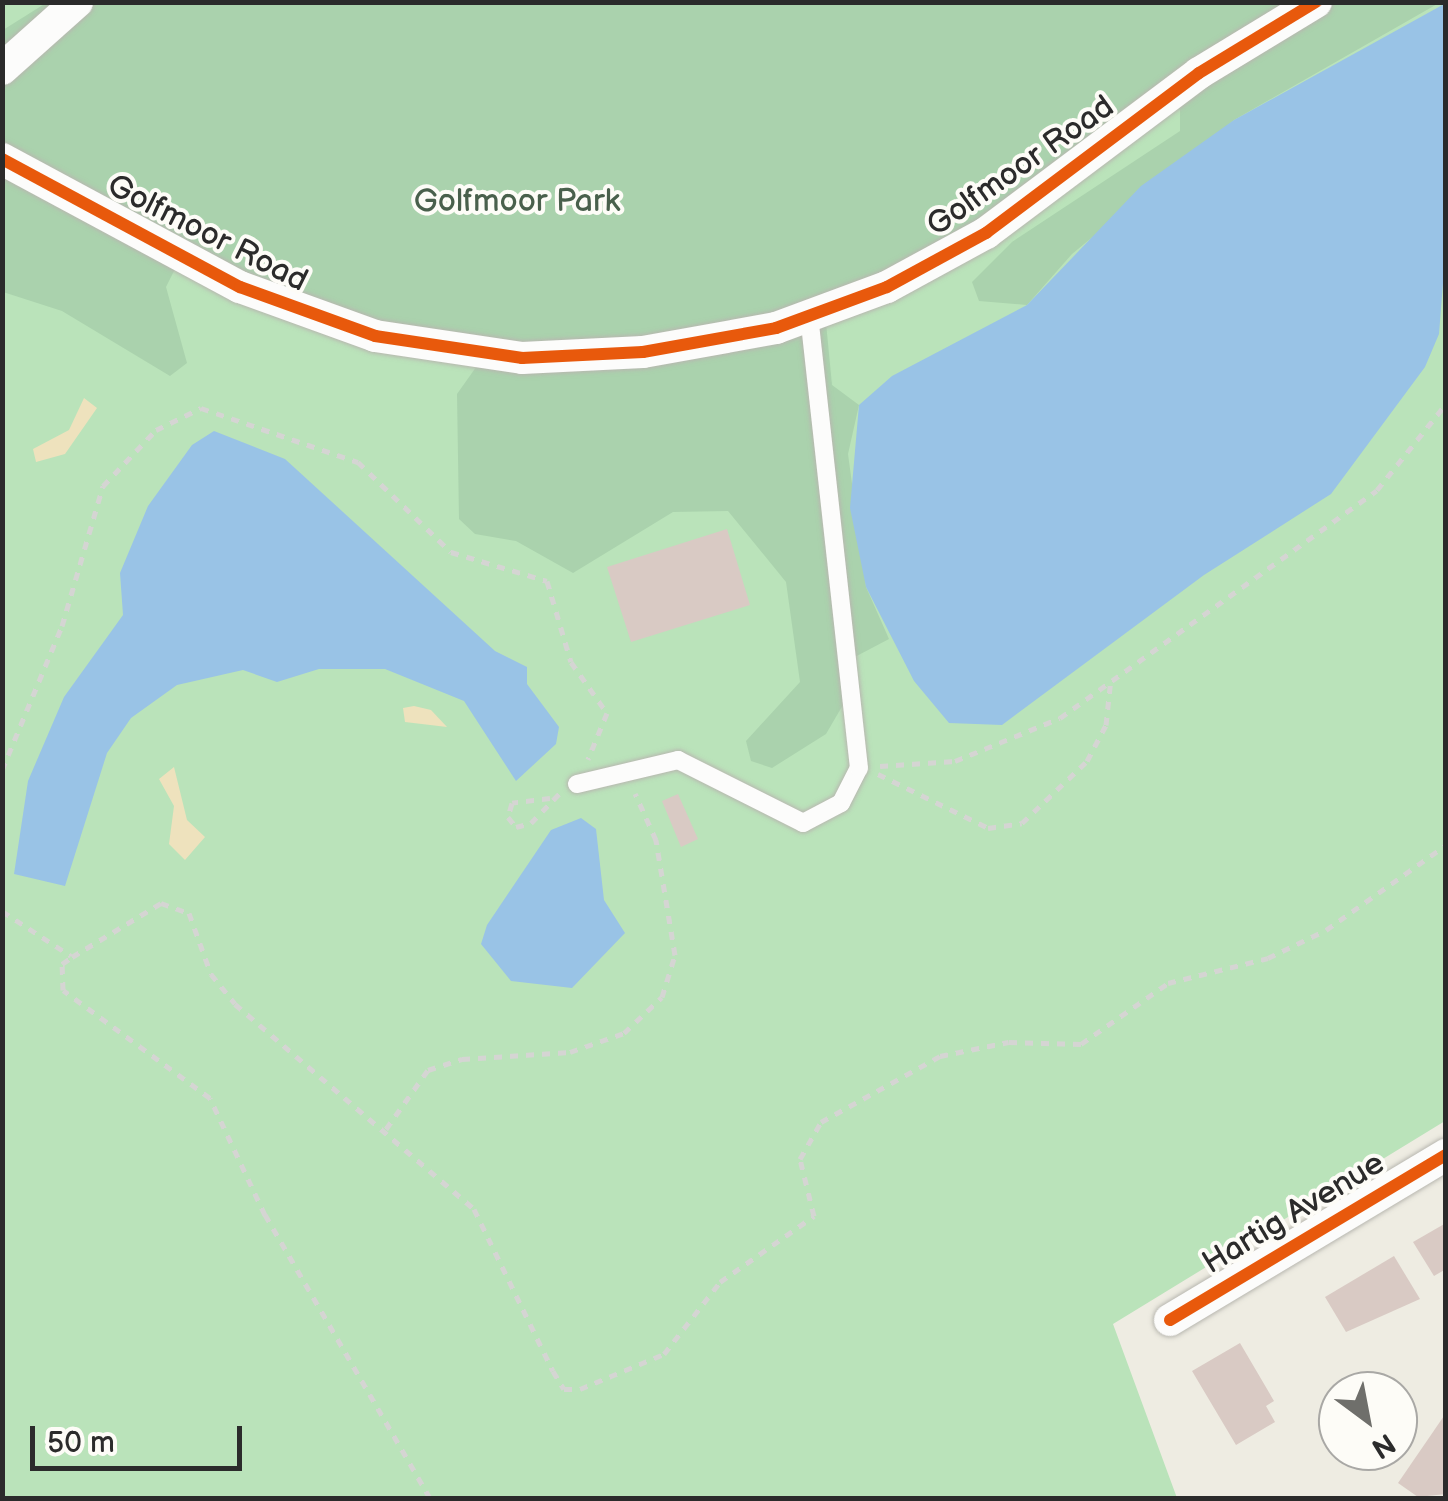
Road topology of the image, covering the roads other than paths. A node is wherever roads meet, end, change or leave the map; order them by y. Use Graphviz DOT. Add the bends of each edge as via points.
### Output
graph roads {
  1 [pos="77,2"];
  2 [pos="1316,2"];
  3 [pos="2,69"];
  4 [pos="2,159"];
  5 [pos="809,318"];
  6 [pos="577,784"];
  7 [pos="1446,1155"];
  8 [pos="1170,1320"];
  1 -- 3 [label="street"];
  2 -- 5 [label="street, Golfmoor Road" via="1198,73 986,233"];
  4 -- 5 [label="street, Golfmoor Road" via="240,287 374,336 574,359 724,341"];
  5 -- 6 [label="lane" via="859,768 841,803 802,823 678,760"];
  7 -- 8 [label="street, Hartig Avenue"];
}
